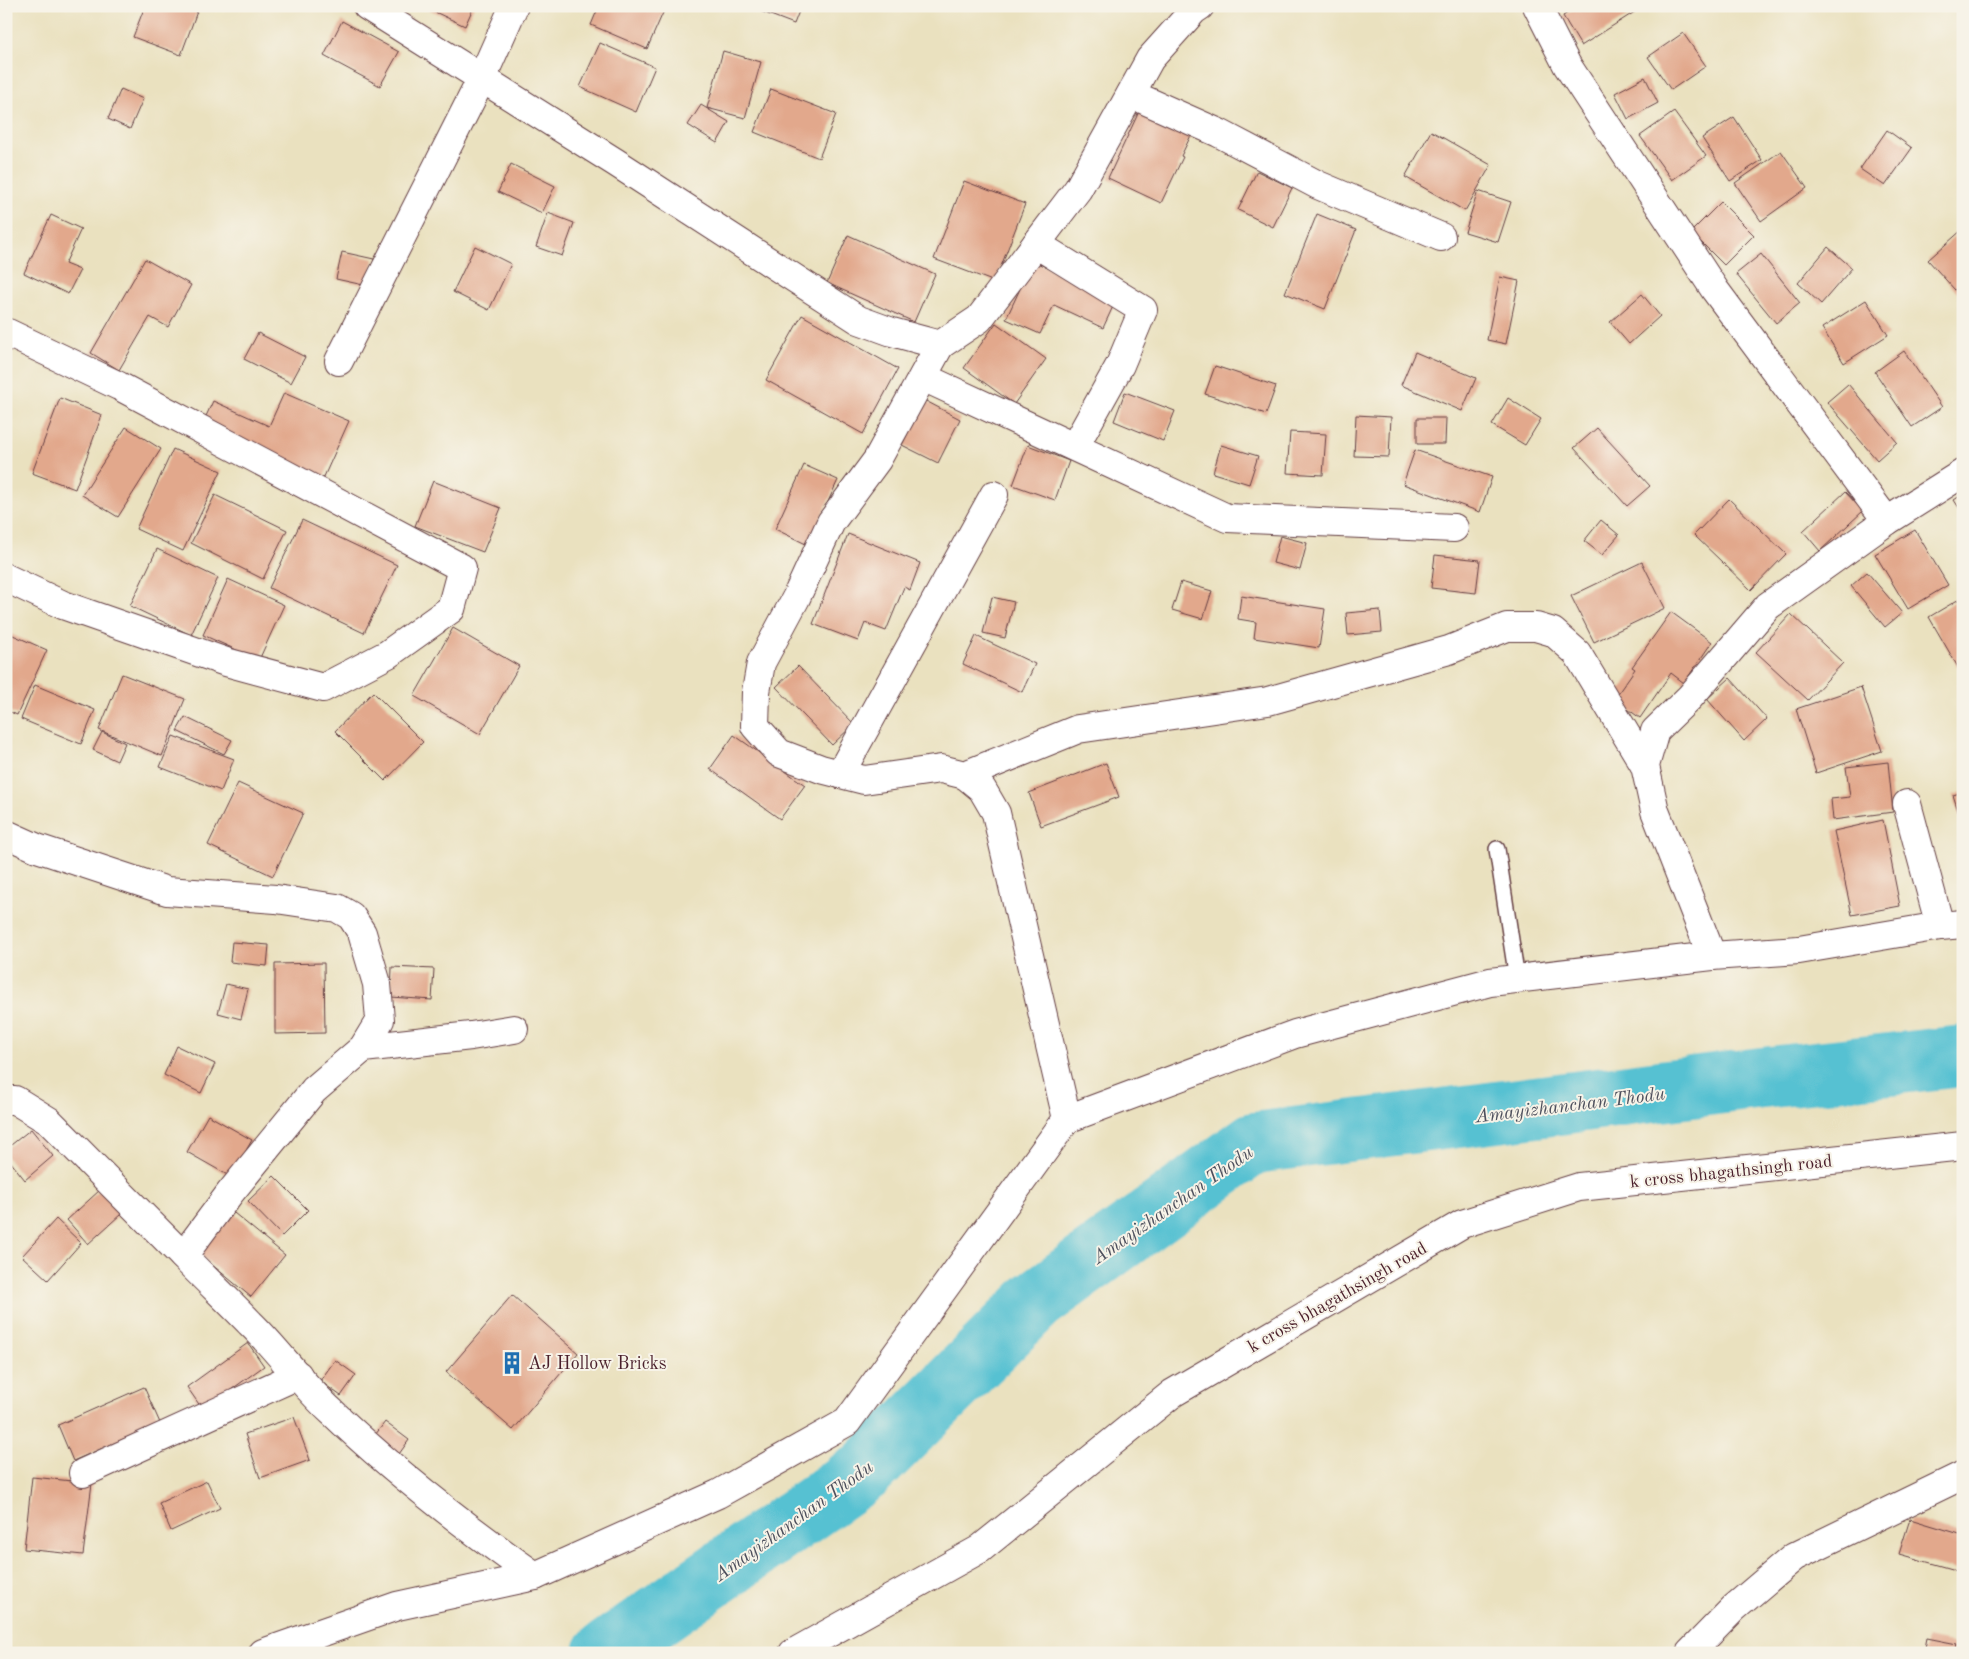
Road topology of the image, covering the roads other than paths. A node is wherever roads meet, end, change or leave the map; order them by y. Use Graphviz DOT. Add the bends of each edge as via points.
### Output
graph roads {
  1 [pos="367,6"];
  2 [pos="514,6"];
  3 [pos="1200,6"];
  4 [pos="1537,6"];
  5 [pos="482,78"];
  6 [pos="1130,94"];
  7 [pos="1441,237"];
  8 [pos="1036,244"];
  9 [pos="7,333"];
  10 [pos="940,345"];
  11 [pos="339,361"];
  12 [pos="923,377"];
  13 [pos="1074,446"];
  14 [pos="1963,473"];
  15 [pos="994,495"];
  16 [pos="1888,521"];
  17 [pos="1454,528"];
  18 [pos="6,578"];
  19 [pos="1644,766"];
  20 [pos="840,774"];
  21 [pos="965,774"];
  22 [pos="1908,804"];
  23 [pos="6,834"];
  24 [pos="1497,849"];
  25 [pos="1952,925"];
  26 [pos="1712,956"];
  27 [pos="1517,979"];
  28 [pos="514,1029"];
  29 [pos="363,1048"];
  30 [pos="6,1100"];
  31 [pos="1067,1119"];
  32 [pos="1963,1146"];
  33 [pos="183,1256"];
  34 [pos="298,1375"];
  35 [pos="83,1473"];
  36 [pos="1963,1475"];
  37 [pos="535,1576"];
  38 [pos="263,1653"];
  39 [pos="793,1653"];
  40 [pos="1690,1653"];
  1 -- 5 [label="street"];
  2 -- 5 [label="street"];
  3 -- 6 [label="street" via="1150,60"];
  4 -- 16 [label="street" via="1567,65 1715,290"];
  5 -- 10 [label="street" via="859,320"];
  5 -- 11 [label="street"];
  6 -- 7 [label="street" via="1219,133 1318,185"];
  6 -- 8 [label="street" via="1078,189"];
  8 -- 10 [label="street" via="979,319"];
  8 -- 13 [label="street" via="1143,310 1120,365"];
  9 -- 18 [label="street" via="119,386 462,568 451,609 388,654 323,688 226,662 63,605"];
  10 -- 12 [label="street"];
  12 -- 13 [label="street"];
  12 -- 20 [label="street" via="877,460 831,522 761,663 755,726 779,753"];
  13 -- 17 [label="street" via="1227,518"];
  14 -- 16 [label="street"];
  15 -- 20 [label="street"];
  16 -- 19 [label="street" via="1768,606 1690,697 1655,731"];
  19 -- 21 [label="street" via="1577,653 1553,632 1536,627 1507,627 1449,650 1268,701 1078,729"];
  19 -- 26 [label="street" via="1655,811"];
  20 -- 21 [label="street" via="864,780 941,769"];
  21 -- 31 [label="street" via="982,788 996,813"];
  22 -- 25 [label="street"];
  23 -- 29 [label="street" via="37,848 167,891 276,899 337,908 351,916 362,933 377,984 380,1020"];
  24 -- 27 [label="lane"];
  25 -- 26 [label="street" via="1800,950"];
  26 -- 27 [label="street"];
  27 -- 31 [label="street" via="1490,982 1295,1034"];
  28 -- 29 [label="street"];
  29 -- 33 [label="street" via="314,1090"];
  30 -- 33 [label="street" via="15,1100 49,1121"];
  31 -- 37 [label="street" via="847,1422 718,1494"];
  32 -- 39 [label="street, k cross bhagathsingh road" via="1580,1188 1462,1224 1173,1393 980,1549"];
  33 -- 34 [label="street"];
  34 -- 35 [label="street"];
  34 -- 37 [label="street" via="331,1412 412,1482"];
  36 -- 40 [label="street" via="1794,1557 1734,1608"];
  37 -- 38 [label="street" via="397,1606"];
}
